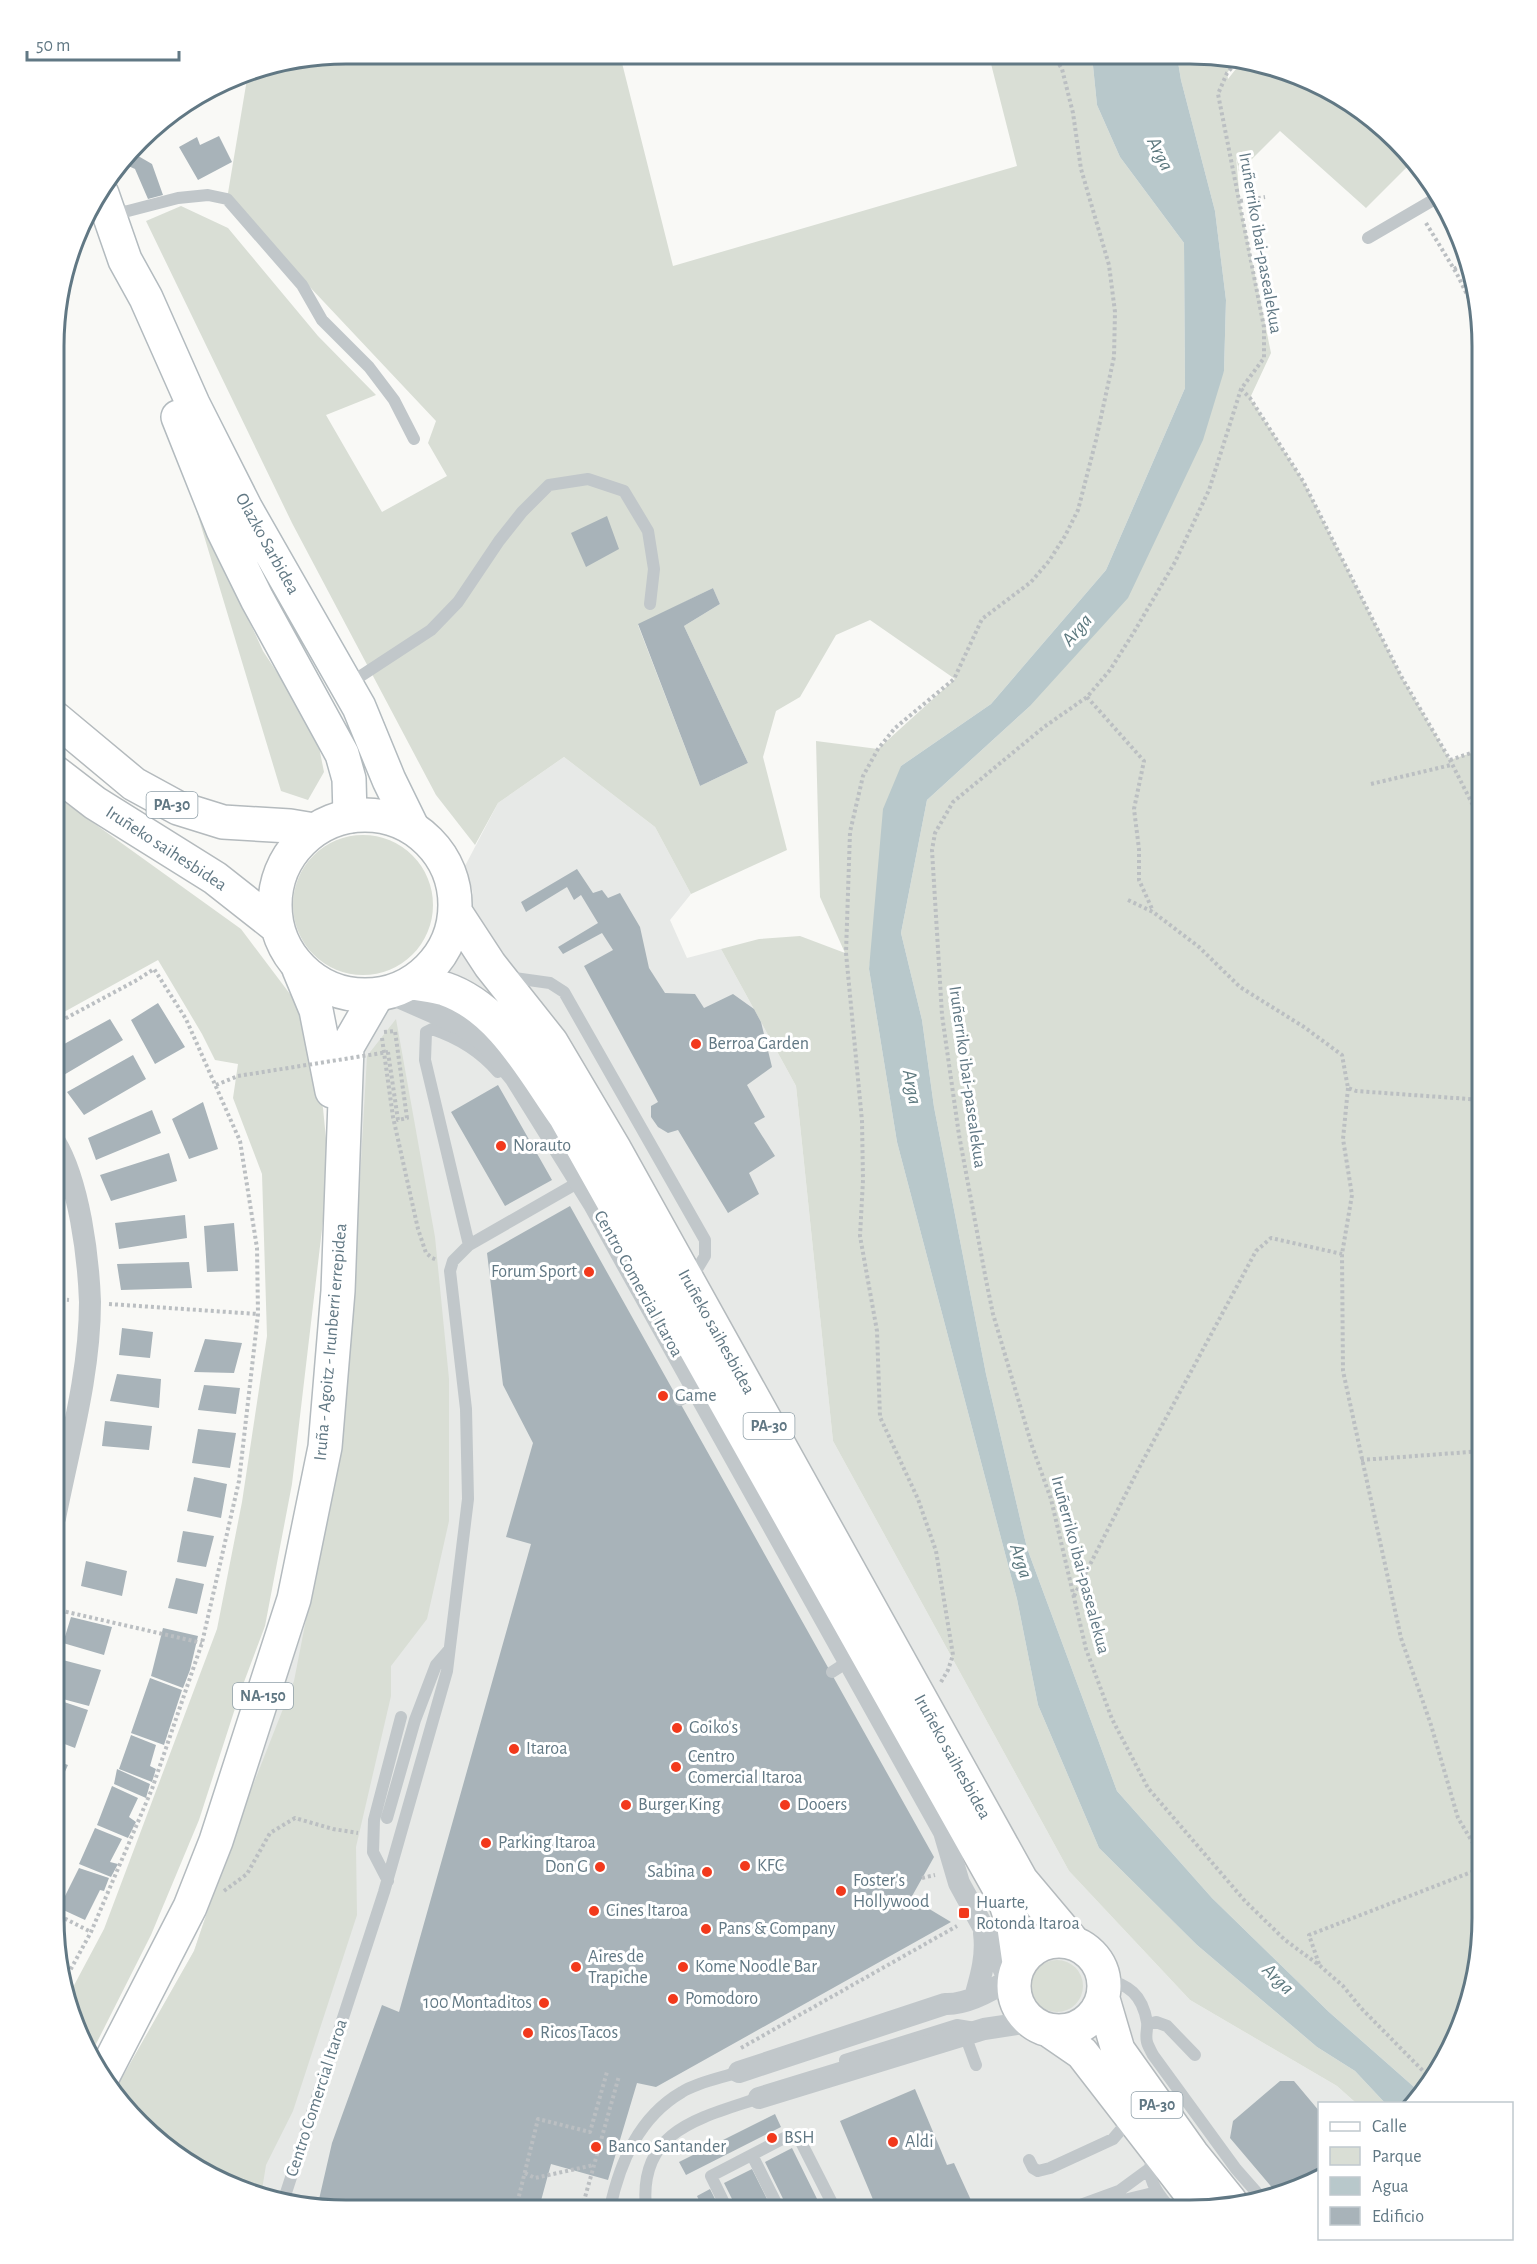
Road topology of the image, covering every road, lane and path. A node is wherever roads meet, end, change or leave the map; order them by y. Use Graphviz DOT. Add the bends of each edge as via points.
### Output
graph roads {
  1 [pos="1059,64"];
  2 [pos="1232,68"];
  3 [pos="1265,196"];
  4 [pos="1240,201"];
  5 [pos="1432,201"];
  6 [pos="105,203"];
  7 [pos="1418,209"];
  8 [pos="1368,238"];
  9 [pos="125,260"];
  10 [pos="1461,266"];
  11 [pos="1454,270"];
  12 [pos="1468,297"];
  13 [pos="1241,389"];
  14 [pos="414,439"];
  15 [pos="650,603"];
  16 [pos="346,685"];
  17 [pos="1087,697"];
  18 [pos="64,726"];
  19 [pos="1472,754"];
  20 [pos="1451,763"];
  21 [pos="64,779"];
  22 [pos="1371,784"];
  23 [pos="1472,804"];
  24 [pos="350,816"];
  25 [pos="412,827"];
  26 [pos="314,830"];
  27 [pos="1128,900"];
  28 [pos="1153,912"];
  29 [pos="456,913"];
  30 [pos="276,926"];
  31 [pos="299,969"];
  32 [pos="393,990"];
  33 [pos="64,1019"];
  34 [pos="386,1051"];
  35 [pos="216,1085"];
  36 [pos="1348,1088"];
  37 [pos="1472,1099"];
  38 [pos="536,1111"];
  39 [pos="343,1143"];
  40 [pos="64,1162"];
  41 [pos="579,1182"];
  42 [pos="469,1245"];
  43 [pos="1342,1254"];
  44 [pos="437,1260"];
  45 [pos="64,1300"];
  46 [pos="90,1302"];
  47 [pos="258,1314"];
  48 [pos="1472,1452"];
  49 [pos="1361,1460"];
  50 [pos="64,1473"];
  51 [pos="1074,1596"];
  52 [pos="64,1611"];
  53 [pos="202,1643"];
  54 [pos="450,1649"];
  55 [pos="937,1686"];
  56 [pos="401,1717"];
  57 [pos="387,1818"];
  58 [pos="374,1835"];
  59 [pos="1472,1841"];
  60 [pos="1472,1872"];
  61 [pos="939,1874"];
  62 [pos="922,1878"];
  63 [pos="388,1881"];
  64 [pos="190,1907"];
  65 [pos="64,1918"];
  66 [pos="983,1925"];
  67 [pos="957,1926"];
  68 [pos="91,1932"];
  69 [pos="1074,1943"];
  70 [pos="1319,1965"];
  71 [pos="70,1972"];
  72 [pos="1014,1977"];
  73 [pos="1103,1988"];
  74 [pos="965,2001"];
  75 [pos="1148,2025"];
  76 [pos="1040,2027"];
  77 [pos="974,2032"];
  78 [pos="739,2049"];
  79 [pos="1195,2055"];
  80 [pos="976,2065"];
  81 [pos="108,2067"];
  82 [pos="607,2072"];
  83 [pos="739,2072"];
  84 [pos="1425,2073"];
  85 [pos="619,2076"];
  86 [pos="769,2085"];
  87 [pos="1132,2117"];
  88 [pos="752,2155"];
  89 [pos="1153,2159"];
  90 [pos="1029,2160"];
  91 [pos="594,2165"];
  92 [pos="525,2173"];
  93 [pos="1157,2192"];
  94 [pos="1256,2192"];
  95 [pos="286,2193"];
  96 [pos="1227,2197"];
  97 [pos="585,2198"];
  98 [pos="518,2200"];
  99 [pos="590,2200"];
  100 [pos="612,2200"];
  101 [pos="645,2200"];
  102 [pos="723,2200"];
  103 [pos="774,2200"];
  104 [pos="830,2200"];
  105 [pos="1094,2200"];
  106 [pos="1124,2200"];
  107 [pos="1164,2200"];
  108 [pos="1194,2200"];
  1 -- 55 [label="path" via="1073,113 1081,170 1109,265 1114,312 1113,357 1080,500 1049,561 1031,582 982,619 954,679 895,728 878,749 863,777 850,832 846,953 862,1121 860,1236 877,1331 879,1417 918,1499 936,1551 951,1634 953,1655"];
  2 -- 4 [label="path, Iruñerriko ibai-pasealekua" via="1218,94"];
  3 -- 4 [label="path"];
  4 -- 13 [label="path, Iruñerriko ibai-pasealekua" via="1264,327 1264,357"];
  5 -- 7 [label="lane"];
  6 -- 9 [label="main road, Olazko Sarbidea"];
  6 -- 14 [label="lane" via="128,211 178,198 208,195 227,199 302,285 322,320 369,367 394,400"];
  7 -- 8 [label="lane"];
  7 -- 11 [label="path"];
  9 -- 16 [label="main road, Olazko Sarbidea" via="246,509"];
  9 -- 24 [label="main road, Olazko Sarbidea" via="135,305 223,530 342,754 349,779"];
  10 -- 11 [label="path"];
  11 -- 12 [label="path"];
  13 -- 17 [label="path, Iruñerriko ibai-pasealekua" via="1209,490 1175,562 1110,670"];
  13 -- 20 [label="path" via="1303,481 1401,676"];
  15 -- 16 [label="lane" via="654,569 648,531 624,491 588,479 549,485 522,512 458,602 431,630"];
  16 -- 25 [label="main road, Olazko Sarbidea"];
  17 -- 28 [label="path" via="1144,761 1134,809 1139,880"];
  17 -- 51 [label="path, Iruñerriko ibai-pasealekua" via="953,802 935,833 932,850 942,1016 986,1280 1029,1435 1051,1498"];
  18 -- 26 [label="main road, Iruñeko saihesbidea / PA-30" via="134,784 178,808 223,822"];
  19 -- 20 [label="path"];
  20 -- 22 [label="path"];
  20 -- 23 [label="path"];
  21 -- 30 [label="main road, Iruñeko saihesbidea / PA-30" via="214,878"];
  24 -- 25 [label="main road, PA-30" via="382,816"];
  24 -- 26 [label="main road, PA-30"];
  25 -- 29 [label="main road, PA-30" via="437,849 453,879"];
  26 -- 30 [label="main road, PA-30" via="288,856 275,890"];
  27 -- 28 [label="path"];
  28 -- 36 [label="path" via="1199,947 1240,987 1342,1055"];
  29 -- 32 [label="main road, PA-30" via="450,941 435,964"];
  29 -- 69 [label="main road, Iruñeko saihesbidea / PA-30" via="551,1042 1021,1880"];
  30 -- 31 [label="main road, PA-30" via="284,949"];
  31 -- 32 [label="main road, PA-30" via="318,984 365,997"];
  31 -- 39 [label="main road, Iruña - Agoitz - Irunberri errepidea" via="316,1010 331,1076 334,1114"];
  32 -- 38 [label="street, Centro Comercial Itaroa" via="462,1025 488,1043"];
  32 -- 39 [label="main road, Iruña - Agoitz - Irunberri errepidea" via="347,1047"];
  32 -- 72 [label="main road, Iruñeko saihesbidea / PA-30" via="446,989 475,1004 502,1029 565,1116 1003,1895 1014,1928"];
  33 -- 35 [label="path" via="154,969 186,1019"];
  34 -- 34 [label="path" via="382,1032 395,1031 407,1119 398,1120"];
  34 -- 35 [label="path, bridge" via="238,1076"];
  34 -- 44 [label="path" via="393,1117 418,1229 426,1253"];
  35 -- 47 [label="path" via="240,1141 257,1248"];
  36 -- 37 [label="path"];
  36 -- 43 [label="path" via="1343,1139 1352,1195"];
  38 -- 41 [label="street, Centro Comercial Itaroa"];
  38 -- 42 [label="lane" via="472,1047 432,1029 426,1032 425,1060"];
  39 -- 64 [label="main road, Iruña - Agoitz - Irunberri errepidea / NA-150" via="338,1291 325,1447 294,1599 216,1841"];
  40 -- 46 [label="street" via="77,1196"];
  41 -- 42 [label="lane, Centro Comercial Itaroa"];
  41 -- 66 [label="street, Centro Comercial Itaroa" via="689,1395 841,1667 944,1832 959,1882"];
  42 -- 54 [label="lane, Centro Comercial Itaroa" via="453,1261 450,1271 466,1409 468,1499"];
  43 -- 49 [label="path" via="1343,1371"];
  43 -- 51 [label="path" via="1271,1238 1256,1251"];
  45 -- 46 [label="path"];
  46 -- 47 [label="path"];
  46 -- 50 [label="street" via="85,1367"];
  47 -- 53 [label="path" via="239,1481"];
  48 -- 49 [label="path"];
  49 -- 59 [label="path" via="1401,1638 1458,1818"];
  51 -- 70 [label="path, Iruñerriko ibai-pasealekua" via="1086,1648 1112,1719 1148,1788 1245,1901 1285,1940"];
  52 -- 53 [label="path"];
  53 -- 68 [label="path" via="152,1789"];
  54 -- 57 [label="lane" via="436,1665 415,1720"];
  54 -- 63 [label="lane, Centro Comercial Itaroa"];
  56 -- 58 [label="lane" via="374,1820"];
  58 -- 63 [label="lane" via="373,1852"];
  58 -- 64 [label="path" via="295,1818 270,1833 247,1874 211,1901"];
  60 -- 70 [label="path" via="1309,1935"];
  61 -- 62 [label="path"];
  63 -- 95 [label="lane, Centro Comercial Itaroa"];
  64 -- 81 [label="main road, Iruña - Agoitz - Irunberri errepidea / NA-150"];
  65 -- 68 [label="path"];
  66 -- 72 [label="street, Centro Comercial Itaroa"];
  66 -- 74 [label="street, Centro Comercial Itaroa" via="983,1966"];
  67 -- 78 [label="path"];
  68 -- 71 [label="path"];
  69 -- 72 [label="main road" via="1043,1943 1029,1951"];
  69 -- 73 [label="main road, PA-30" via="1096,1959"];
  70 -- 84 [label="path, Iruñerriko ibai-pasealekua"];
  72 -- 74 [label="street"];
  72 -- 76 [label="main road, PA-30" via="1019,2008"];
  73 -- 75 [label="lane" via="1120,1982 1132,1989 1143,2006"];
  73 -- 76 [label="main road" via="1097,2011 1088,2021 1070,2030"];
  73 -- 96 [label="main road, PA-30" via="1118,2050"];
  74 -- 83 [label="street" via="945,2004"];
  74 -- 86 [label="lane" via="948,2013"];
  75 -- 79 [label="lane" via="1156,2022 1167,2026"];
  75 -- 94 [label="lane" via="1146,2041 1161,2067"];
  76 -- 77 [label="street"];
  76 -- 87 [label="main road, PA-30" via="1082,2054"];
  77 -- 80 [label="lane"];
  77 -- 86 [label="street"];
  82 -- 92 [label="path" via="590,2132 538,2119"];
  83 -- 100 [label="lane" via="683,2091 656,2111 638,2133"];
  85 -- 91 [label="path"];
  86 -- 101 [label="lane" via="699,2119 659,2146 649,2165"];
  87 -- 89 [label="main road, PA-30"];
  87 -- 90 [label="lane" via="1113,2139 1050,2168 1038,2171"];
  88 -- 102 [label="lane" via="711,2176"];
  88 -- 103 [label="lane"];
  88 -- 104 [label="lane" via="790,2135 798,2136"];
  89 -- 93 [label="lane"];
  89 -- 105 [label="lane" via="1119,2191"];
  89 -- 108 [label="main road, PA-30"];
  91 -- 92 [label="path" via="535,2178"];
  91 -- 97 [label="path"];
  92 -- 98 [label="path"];
  93 -- 106 [label="lane"];
  93 -- 107 [label="lane"];
  97 -- 99 [label="path"];
}
